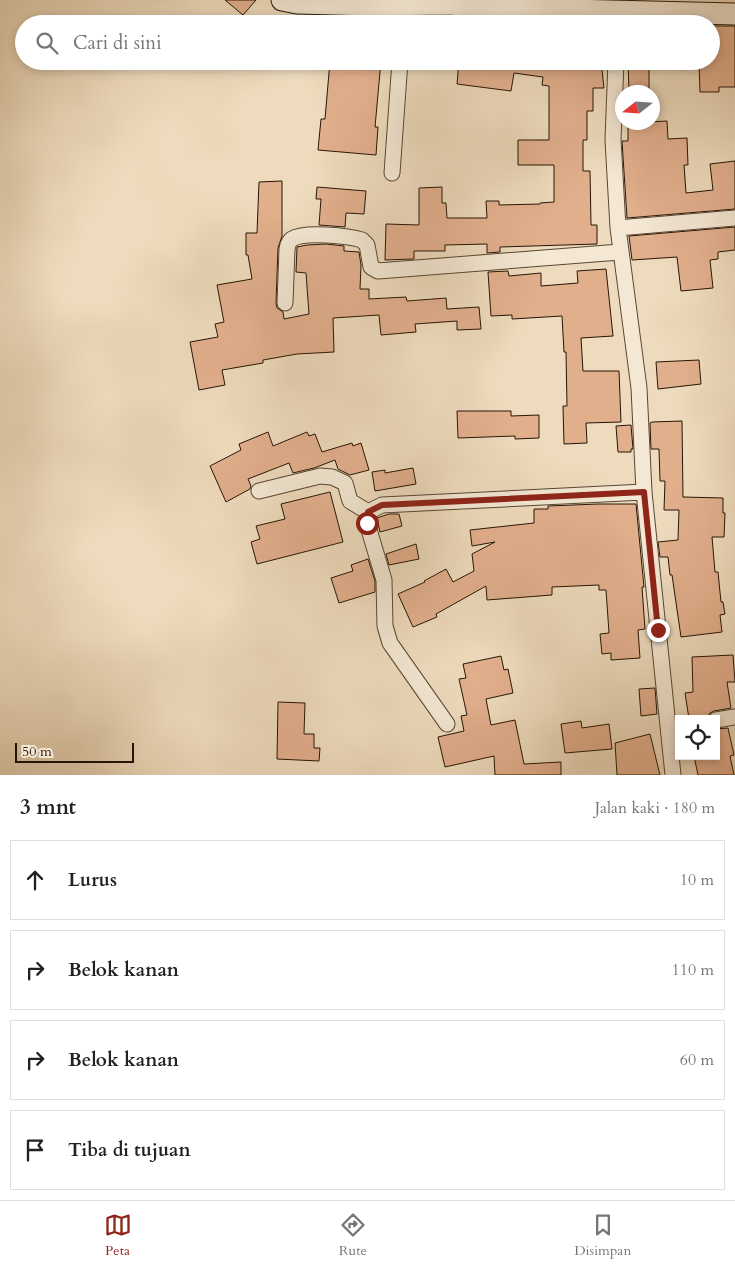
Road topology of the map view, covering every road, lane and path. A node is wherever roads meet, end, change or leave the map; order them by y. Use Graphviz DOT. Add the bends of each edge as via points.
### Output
graph roads {
  1 [pos="282,0"];
  2 [pos="617,12"];
  3 [pos="404,14"];
  4 [pos="735,14"];
  5 [pos="399,70"];
  6 [pos="616,70"];
  7 [pos="392,173"];
  8 [pos="735,218"];
  9 [pos="618,228"];
  10 [pos="620,252"];
  11 [pos="286,303"];
  12 [pos="259,491"];
  13 [pos="644,492"];
  14 [pos="368,512"];
  15 [pos="735,717"];
  16 [pos="720,719"];
  17 [pos="447,724"];
  18 [pos="674,727"];
  19 [pos="673,775"];
  1 -- 3 [label="main road"];
  2 -- 3 [label="main road" via="448,4"];
  2 -- 4 [label="main road"];
  5 -- 7 [label="street"];
  6 -- 9 [label="street" via="613,140"];
  8 -- 9 [label="street"];
  9 -- 10 [label="street"];
  10 -- 11 [label="street" via="378,270 371,267 367,245 362,240 338,235 300,236 289,242 287,249"];
  10 -- 13 [label="street" via="639,388"];
  12 -- 14 [label="street" via="332,476 345,483 350,500"];
  13 -- 14 [label="street" via="382,505"];
  13 -- 18 [label="street"];
  14 -- 17 [label="street" via="367,523 384,580 385,626 390,643"];
  15 -- 16 [label="street"];
  18 -- 19 [label="street"];
}
